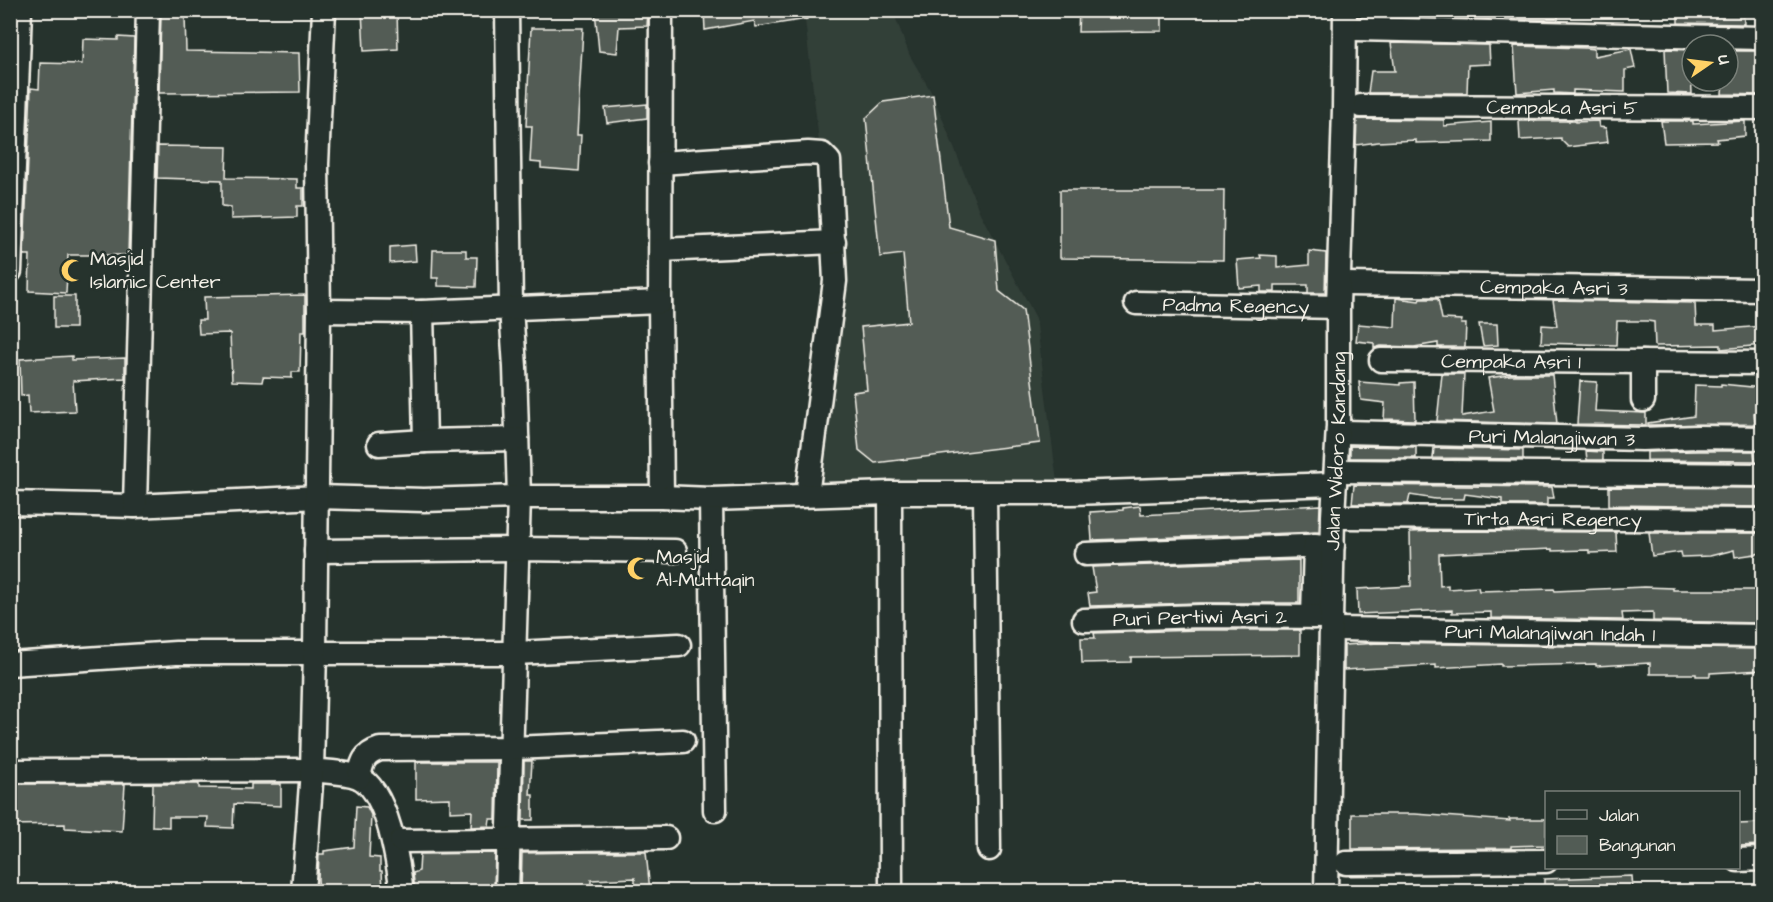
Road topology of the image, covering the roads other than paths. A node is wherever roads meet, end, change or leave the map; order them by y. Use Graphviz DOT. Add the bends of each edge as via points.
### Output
graph roads {
  1 [pos="20,10"];
  2 [pos="148,10"];
  3 [pos="324,10"];
  4 [pos="507,10"];
  5 [pos="661,10"];
  6 [pos="1351,20"];
  7 [pos="1762,38"];
  8 [pos="1361,106"];
  9 [pos="1762,108"];
  10 [pos="660,163"];
  11 [pos="12,179"];
  12 [pos="11,232"];
  13 [pos="834,242"];
  14 [pos="661,250"];
  15 [pos="10,271"];
  16 [pos="1346,284"];
  17 [pos="1762,290"];
  18 [pos="660,302"];
  19 [pos="1136,303"];
  20 [pos="1338,307"];
  21 [pos="511,308"];
  22 [pos="319,311"];
  23 [pos="422,312"];
  24 [pos="1381,360"];
  25 [pos="1643,362"];
  26 [pos="1762,363"];
  27 [pos="1643,400"];
  28 [pos="1344,432"];
  29 [pos="1762,438"];
  30 [pos="517,439"];
  31 [pos="425,441"];
  32 [pos="379,444"];
  33 [pos="1762,475"];
  34 [pos="1336,478"];
  35 [pos="890,493"];
  36 [pos="985,494"];
  37 [pos="807,495"];
  38 [pos="662,496"];
  39 [pos="318,497"];
  40 [pos="519,497"];
  41 [pos="711,499"];
  42 [pos="10,503"];
  43 [pos="135,506"];
  44 [pos="1343,517"];
  45 [pos="1762,520"];
  46 [pos="1324,545"];
  47 [pos="519,549"];
  48 [pos="316,551"];
  49 [pos="675,551"];
  50 [pos="1086,554"];
  51 [pos="1084,620"];
  52 [pos="1327,621"];
  53 [pos="1762,636"];
  54 [pos="679,645"];
  55 [pos="315,652"];
  56 [pos="515,653"];
  57 [pos="10,664"];
  58 [pos="682,741"];
  59 [pos="512,748"];
  60 [pos="312,770"];
  61 [pos="10,771"];
  62 [pos="359,777"];
  63 [pos="716,810"];
  64 [pos="666,838"];
  65 [pos="508,839"];
  66 [pos="401,841"];
  67 [pos="989,849"];
  68 [pos="1740,860"];
  69 [pos="1762,860"];
  70 [pos="1545,861"];
  71 [pos="1346,863"];
  72 [pos="303,891"];
  73 [pos="402,891"];
  74 [pos="507,891"];
  75 [pos="891,891"];
  76 [pos="1326,891"];
  1 -- 11 [label="street"];
  2 -- 43 [label="street"];
  3 -- 22 [label="street" via="317,164"];
  4 -- 21 [label="street"];
  5 -- 10 [label="street"];
  6 -- 7 [label="street"];
  6 -- 20 [label="street, Jalan Widoro Kandang"];
  8 -- 9 [label="street, Cempaka Asri 5"];
  10 -- 13 [label="street" via="822,154 829,160"];
  10 -- 14 [label="street"];
  11 -- 12 [label="street"];
  12 -- 15 [label="street"];
  13 -- 14 [label="street"];
  13 -- 37 [label="street" via="835,281"];
  14 -- 18 [label="street"];
  16 -- 17 [label="street, Cempaka Asri 3"];
  18 -- 21 [label="street"];
  18 -- 38 [label="street"];
  19 -- 20 [label="street, Padma Regency"];
  20 -- 34 [label="street, Jalan Widoro Kandang"];
  21 -- 23 [label="street"];
  21 -- 30 [label="street"];
  22 -- 23 [label="street"];
  22 -- 39 [label="street"];
  23 -- 31 [label="street"];
  24 -- 25 [label="street, Cempaka Asri 1"];
  25 -- 26 [label="street, Cempaka Asri 1"];
  25 -- 27 [label="street"];
  28 -- 29 [label="street, Puri Malangjiwan 3"];
  30 -- 31 [label="street"];
  30 -- 40 [label="street"];
  31 -- 32 [label="street"];
  33 -- 34 [label="street"];
  34 -- 36 [label="street"];
  34 -- 46 [label="street, Jalan Widoro Kandang"];
  35 -- 36 [label="street"];
  35 -- 37 [label="street"];
  35 -- 75 [label="street"];
  36 -- 67 [label="street"];
  37 -- 41 [label="street"];
  38 -- 40 [label="street"];
  38 -- 41 [label="street"];
  39 -- 40 [label="street"];
  39 -- 43 [label="street"];
  39 -- 48 [label="street"];
  40 -- 47 [label="street"];
  41 -- 63 [label="street"];
  42 -- 43 [label="street"];
  44 -- 45 [label="street, Tirta Asri Regency"];
  46 -- 50 [label="street"];
  46 -- 52 [label="street, Jalan Widoro Kandang"];
  47 -- 48 [label="street"];
  47 -- 49 [label="street"];
  47 -- 56 [label="street"];
  48 -- 55 [label="street"];
  51 -- 52 [label="street, Puri Pertiwi Asri 2" via="1200,616"];
  52 -- 53 [label="street, Puri Malangjiwan Indah 1"];
  52 -- 76 [label="street, Jalan Widoro Kandang"];
  54 -- 56 [label="street"];
  55 -- 56 [label="street"];
  55 -- 57 [label="street" via="176,653"];
  55 -- 60 [label="street"];
  56 -- 59 [label="street"];
  58 -- 59 [label="street"];
  59 -- 62 [label="street" via="380,749 367,755"];
  59 -- 65 [label="street"];
  60 -- 61 [label="street"];
  60 -- 62 [label="street"];
  60 -- 72 [label="street"];
  62 -- 73 [label="street" via="373,790 384,811"];
  64 -- 65 [label="street"];
  65 -- 66 [label="street"];
  65 -- 74 [label="street"];
  68 -- 69 [label="street"];
  70 -- 71 [label="street"];
}
